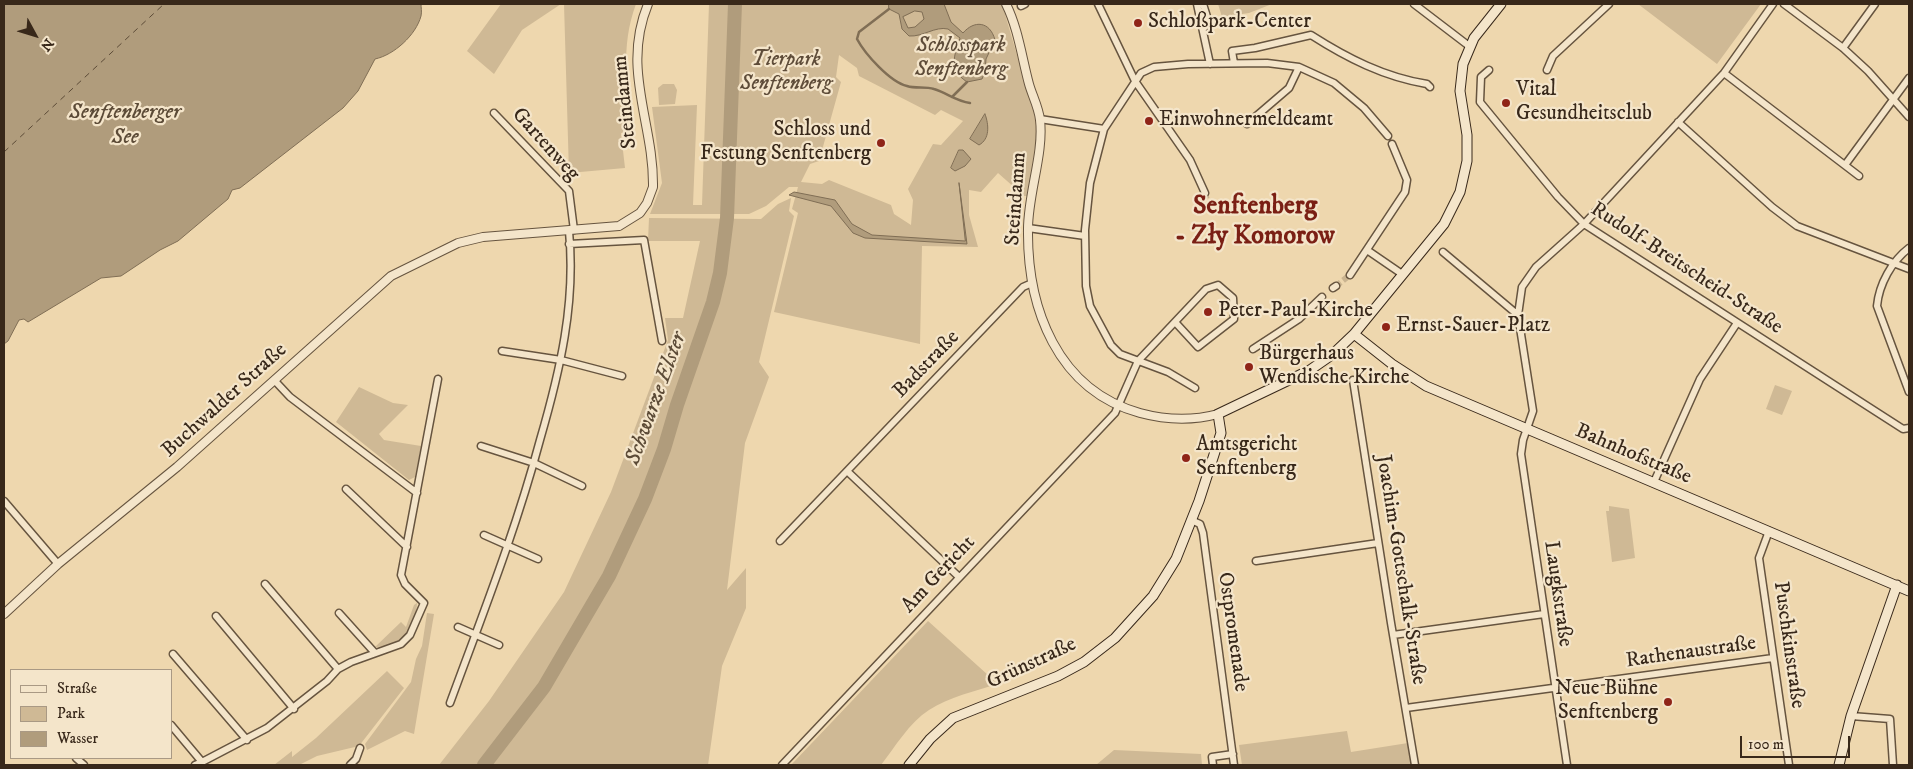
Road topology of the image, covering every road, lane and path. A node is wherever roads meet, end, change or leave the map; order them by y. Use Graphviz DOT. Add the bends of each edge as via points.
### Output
graph roads {
  1 [pos="648,4"];
  2 [pos="1006,4"];
  3 [pos="1098,4"];
  4 [pos="1197,4"];
  5 [pos="1204,4"];
  6 [pos="1414,4"];
  7 [pos="1501,4"];
  8 [pos="1609,4"];
  9 [pos="1773,4"];
  10 [pos="1784,4"];
  11 [pos="1875,4"];
  12 [pos="1204,28"];
  13 [pos="1470,46"];
  14 [pos="1843,48"];
  15 [pos="1234,63"];
  16 [pos="1210,64"];
  17 [pos="1299,68"];
  18 [pos="1489,70"];
  19 [pos="1547,70"];
  20 [pos="1724,73"];
  21 [pos="1909,78"];
  22 [pos="1135,81"];
  23 [pos="1430,87"];
  24 [pos="1893,99"];
  25 [pos="494,113"];
  26 [pos="1909,117"];
  27 [pos="1040,119"];
  28 [pos="1678,122"];
  29 [pos="1247,124"];
  30 [pos="1104,129"];
  31 [pos="1388,136"];
  32 [pos="1392,144"];
  33 [pos="1845,165"];
  34 [pos="1859,176"];
  35 [pos="1205,194"];
  36 [pos="1584,224"];
  37 [pos="1028,228"];
  38 [pos="571,230"];
  39 [pos="1085,236"];
  40 [pos="482,237"];
  41 [pos="569,244"];
  42 [pos="1909,248"];
  43 [pos="1367,250"];
  44 [pos="1443,252"];
  45 [pos="1895,261"];
  46 [pos="1909,268"];
  47 [pos="1402,274"];
  48 [pos="1350,275"];
  49 [pos="1032,283"];
  50 [pos="1322,297"];
  51 [pos="1518,315"];
  52 [pos="1175,322"];
  53 [pos="1737,323"];
  54 [pos="1354,334"];
  55 [pos="662,341"];
  56 [pos="1253,349"];
  57 [pos="502,351"];
  58 [pos="561,360"];
  59 [pos="1138,361"];
  60 [pos="622,376"];
  61 [pos="438,379"];
  62 [pos="275,380"];
  63 [pos="1353,380"];
  64 [pos="1195,388"];
  65 [pos="1909,392"];
  66 [pos="1117,406"];
  67 [pos="1218,414"];
  68 [pos="1909,428"];
  69 [pos="1528,429"];
  70 [pos="482,446"];
  71 [pos="534,463"];
  72 [pos="847,471"];
  73 [pos="1654,482"];
  74 [pos="582,486"];
  75 [pos="346,489"];
  76 [pos="417,493"];
  77 [pos="4,500"];
  78 [pos="1191,520"];
  79 [pos="1768,531"];
  80 [pos="484,535"];
  81 [pos="780,541"];
  82 [pos="1378,543"];
  83 [pos="508,544"];
  84 [pos="407,547"];
  85 [pos="538,559"];
  86 [pos="1256,561"];
  87 [pos="58,564"];
  88 [pos="959,577"];
  89 [pos="265,584"];
  90 [pos="1897,585"];
  91 [pos="1909,591"];
  92 [pos="339,613"];
  93 [pos="4,614"];
  94 [pos="1544,614"];
  95 [pos="216,616"];
  96 [pos="458,627"];
  97 [pos="475,634"];
  98 [pos="1393,635"];
  99 [pos="499,645"];
  100 [pos="375,653"];
  101 [pos="173,654"];
  102 [pos="1773,658"];
  103 [pos="338,669"];
  104 [pos="1554,688"];
  105 [pos="450,703"];
  106 [pos="1406,708"];
  107 [pos="294,709"];
  108 [pos="1852,716"];
  109 [pos="172,726"];
  110 [pos="247,740"];
  111 [pos="360,748"];
  112 [pos="1233,754"];
  113 [pos="202,762"];
  114 [pos="195,765"];
  115 [pos="350,765"];
  116 [pos="782,765"];
  117 [pos="908,765"];
  118 [pos="1213,765"];
  119 [pos="1234,765"];
  120 [pos="1416,765"];
  121 [pos="1567,765"];
  122 [pos="1789,765"];
  123 [pos="1839,765"];
  124 [pos="1893,765"];
  1 -- 38 [label="street, Steindamm" via="638,33 637,61 653,181 651,195 640,213 626,223"];
  2 -- 27 [label="street, Steindamm"];
  3 -- 22 [label="street"];
  4 -- 12 [label="street"];
  5 -- 12 [label="street" via="1208,24"];
  6 -- 13 [label="street"];
  7 -- 13 [label="main road, Steindamm"];
  8 -- 19 [label="street" via="1553,56"];
  9 -- 20 [label="street, Laugkstraße"];
  10 -- 14 [label="street"];
  11 -- 14 [label="street"];
  12 -- 16 [label="street"];
  13 -- 47 [label="main road, Steindamm" via="1460,83 1467,135 1464,183 1444,224"];
  14 -- 24 [label="street"];
  15 -- 16 [label="street"];
  15 -- 17 [label="street" via="1267,62"];
  15 -- 23 [label="street" via="1232,50 1311,35 1386,75"];
  16 -- 22 [label="street" via="1154,66 1141,73"];
  17 -- 29 [label="street" via="1289,88"];
  17 -- 31 [label="street" via="1334,83 1364,108"];
  18 -- 36 [label="street, Rudolf-Breitscheid-Straße" via="1482,77 1480,102"];
  20 -- 28 [label="street, Laugkstraße"];
  20 -- 33 [label="street"];
  21 -- 24 [label="street"];
  22 -- 30 [label="street"];
  22 -- 35 [label="street" via="1203,181"];
  24 -- 26 [label="street"];
  24 -- 33 [label="street"];
  25 -- 38 [label="street, Gartenweg" via="569,191"];
  27 -- 30 [label="street"];
  27 -- 37 [label="street, Steindamm"];
  28 -- 36 [label="street, Laugkstraße"];
  28 -- 45 [label="street" via="1797,226"];
  30 -- 39 [label="street" via="1090,183"];
  32 -- 43 [label="street" via="1407,180 1405,192"];
  33 -- 34 [label="street"];
  36 -- 51 [label="street, Laugkstraße" via="1528,277 1520,294"];
  36 -- 53 [label="street, Rudolf-Breitscheid-Straße"];
  37 -- 39 [label="street"];
  37 -- 49 [label="street, Steindamm"];
  38 -- 40 [label="street, Steindamm"];
  38 -- 41 [label="street, Gartenweg"];
  39 -- 59 [label="street" via="1090,306 1116,350"];
  40 -- 62 [label="street, Buchwalder Straße" via="458,243 391,276"];
  41 -- 55 [label="street" via="644,240"];
  41 -- 58 [label="street, Gartenweg" via="570,300"];
  42 -- 45 [label="street"];
  43 -- 47 [label="street"];
  43 -- 48 [label="street"];
  44 -- 51 [label="street"];
  45 -- 46 [label="street"];
  45 -- 65 [label="street" via="1878,293 1877,306"];
  47 -- 54 [label="main road, Steindamm"];
  49 -- 66 [label="street, Steindamm" via="1040,313 1062,360 1093,393"];
  49 -- 72 [label="street, Badstraße" via="1023,287"];
  50 -- 56 [label="street" via="1296,321"];
  51 -- 69 [label="street, Laugkstraße" via="1533,411"];
  52 -- 52 [label="street, Am Gericht" via="1198,347 1234,320 1233,298 1218,285 1206,289"];
  52 -- 59 [label="street, Am Gericht"];
  53 -- 68 [label="street, Rudolf-Breitscheid-Straße" via="1903,429"];
  53 -- 73 [label="street" via="1700,379"];
  54 -- 67 [label="main road, Steindamm" via="1310,370"];
  54 -- 69 [label="main road, Bahnhofstraße" via="1426,386"];
  57 -- 58 [label="street"];
  58 -- 60 [label="street"];
  58 -- 71 [label="street, Gartenweg"];
  59 -- 64 [label="street" via="1168,372"];
  59 -- 66 [label="street, Am Gericht"];
  61 -- 76 [label="street"];
  62 -- 76 [label="street" via="290,397"];
  62 -- 87 [label="street, Buchwalder Straße" via="177,467"];
  63 -- 82 [label="street, Joachim-Gottschalk-Straße"];
  66 -- 67 [label="street, Steindamm" via="1148,415 1184,419"];
  66 -- 88 [label="street, Am Gericht" via="1115,413"];
  67 -- 78 [label="main road, Grünstraße" via="1221,433"];
  69 -- 73 [label="main road, Bahnhofstraße"];
  69 -- 94 [label="street, Laugkstraße" via="1521,454"];
  70 -- 71 [label="street"];
  71 -- 74 [label="street"];
  71 -- 83 [label="street, Gartenweg"];
  72 -- 81 [label="street, Badstraße"];
  72 -- 88 [label="street"];
  73 -- 79 [label="main road, Bahnhofstraße"];
  75 -- 84 [label="street"];
  76 -- 84 [label="street"];
  77 -- 87 [label="street"];
  78 -- 112 [label="street, Ostpromenade" via="1200,524 1203,533"];
  78 -- 117 [label="main road, Grünstraße" via="1163,584 1114,638 1084,662 1058,676 953,718"];
  79 -- 90 [label="main road, Bahnhofstraße"];
  79 -- 102 [label="street, Puschkinstraße" via="1759,558"];
  80 -- 83 [label="street"];
  82 -- 86 [label="street"];
  82 -- 98 [label="street, Joachim-Gottschalk-Straße"];
  83 -- 85 [label="street"];
  83 -- 97 [label="street, Gartenweg"];
  84 -- 100 [label="street" via="402,575 405,584 424,603 410,635 401,644"];
  87 -- 93 [label="street, Buchwalder Straße"];
  88 -- 116 [label="street, Am Gericht"];
  89 -- 103 [label="street"];
  90 -- 91 [label="main road, Bahnhofstraße"];
  90 -- 108 [label="main road"];
  92 -- 100 [label="street"];
  94 -- 98 [label="street"];
  94 -- 104 [label="street, Laugkstraße"];
  95 -- 107 [label="street"];
  96 -- 97 [label="street"];
  97 -- 99 [label="street"];
  97 -- 105 [label="street, Gartenweg"];
  98 -- 106 [label="street, Joachim-Gottschalk-Straße"];
  100 -- 103 [label="street"];
  101 -- 110 [label="street"];
  102 -- 104 [label="street, Rathenaustraße"];
  102 -- 122 [label="street, Puschkinstraße"];
  103 -- 107 [label="street"];
  104 -- 106 [label="street, Rathenaustraße"];
  104 -- 121 [label="street, Laugkstraße"];
  106 -- 120 [label="street, Joachim-Gottschalk-Straße"];
  107 -- 110 [label="street"];
  108 -- 123 [label="main road"];
  108 -- 124 [label="street" via="1890,719"];
  109 -- 113 [label="street"];
  110 -- 113 [label="street"];
  111 -- 115 [label="street"];
  112 -- 118 [label="street" via="1212,757"];
  112 -- 119 [label="street, Ostpromenade"];
  113 -- 114 [label="street"];
}
